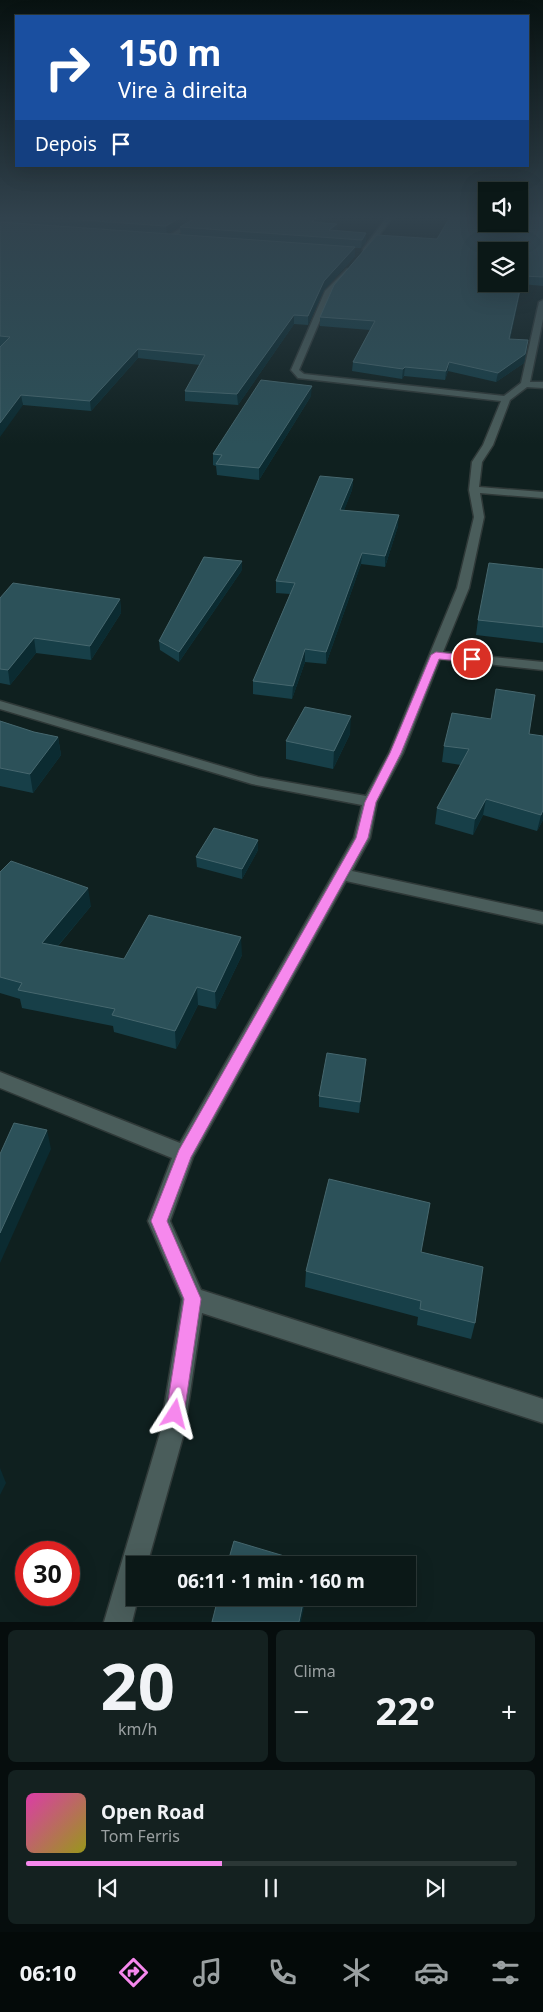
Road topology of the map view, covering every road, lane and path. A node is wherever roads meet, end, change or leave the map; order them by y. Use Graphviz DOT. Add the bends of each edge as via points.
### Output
graph roads {
  1 [pos="328,293"];
  2 [pos="543,302"];
  3 [pos="526,384"];
  4 [pos="543,385"];
  5 [pos="506,399"];
  6 [pos="474,490"];
  7 [pos="543,495"];
  8 [pos="436,655"];
  9 [pos="543,666"];
  10 [pos="0,704"];
  11 [pos="370,802"];
  12 [pos="341,874"];
  13 [pos="543,918"];
  14 [pos="0,1080"];
  15 [pos="184,1154"];
  16 [pos="193,1299"];
  17 [pos="543,1411"];
  18 [pos="118,1622"];
  1 -- 5 [label="street" via="295,370 302,376"];
  2 -- 3 [label="street"];
  3 -- 4 [label="street"];
  3 -- 5 [label="street"];
  5 -- 6 [label="street" via="488,445 477,462"];
  6 -- 7 [label="street"];
  6 -- 8 [label="street" via="479,517 464,588"];
  8 -- 9 [label="street"];
  8 -- 11 [label="street" via="396,753"];
  10 -- 11 [label="street" via="257,781"];
  11 -- 12 [label="street" via="362,838"];
  12 -- 13 [label="street"];
  12 -- 15 [label="street"];
  14 -- 15 [label="street"];
  15 -- 16 [label="street" via="159,1221"];
  16 -- 17 [label="street"];
  16 -- 18 [label="street" via="172,1433"];
}
